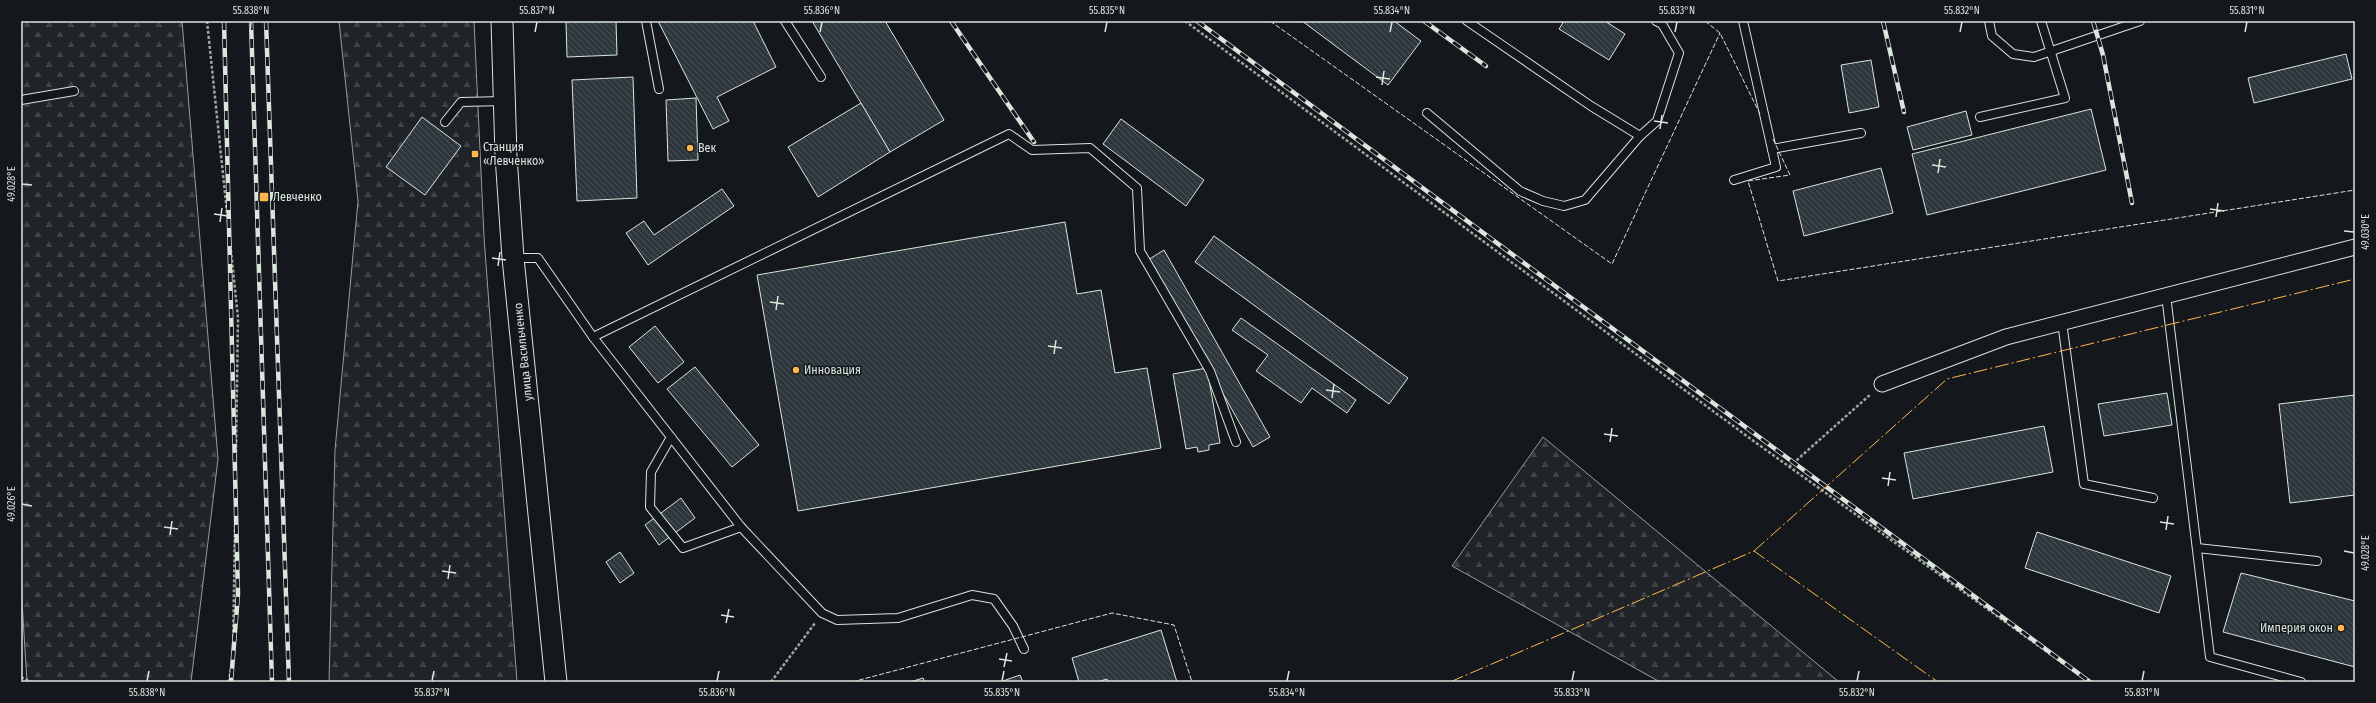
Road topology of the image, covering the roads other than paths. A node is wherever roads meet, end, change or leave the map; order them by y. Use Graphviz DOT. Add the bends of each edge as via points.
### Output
graph roads {
  1 [pos="502,21"];
  2 [pos="646,21"];
  3 [pos="785,21"];
  4 [pos="1467,21"];
  5 [pos="1656,21"];
  6 [pos="1743,21"];
  7 [pos="1989,21"];
  8 [pos="2041,21"];
  9 [pos="2135,22"];
  10 [pos="2050,52"];
  11 [pos="821,76"];
  12 [pos="659,89"];
  13 [pos="74,92"];
  14 [pos="21,100"];
  15 [pos="506,101"];
  16 [pos="1427,113"];
  17 [pos="1980,117"];
  18 [pos="445,122"];
  19 [pos="1861,133"];
  20 [pos="1640,136"];
  21 [pos="1772,149"];
  22 [pos="1734,180"];
  23 [pos="2355,247"];
  24 [pos="513,258"];
  25 [pos="2166,296"];
  26 [pos="2062,322"];
  27 [pos="593,337"];
  28 [pos="1882,384"];
  29 [pos="671,437"];
  30 [pos="1236,442"];
  31 [pos="2153,498"];
  32 [pos="741,527"];
  33 [pos="2197,548"];
  34 [pos="2317,561"];
  35 [pos="1024,649"];
  36 [pos="556,682"];
  37 [pos="2301,682"];
  1 -- 15 [label="main road, улица Васильченко"];
  2 -- 12 [label="lane"];
  3 -- 11 [label="lane"];
  4 -- 20 [label="lane" via="1590,106"];
  5 -- 20 [label="lane" via="1662,24 1678,53 1657,121"];
  6 -- 21 [label="lane"];
  7 -- 10 [label="lane" via="1992,36 2013,54 2034,58"];
  8 -- 10 [label="lane"];
  9 -- 10 [label="lane"];
  10 -- 17 [label="lane" via="2065,98"];
  13 -- 14 [label="lane"];
  15 -- 18 [label="lane" via="461,102"];
  15 -- 24 [label="main road, улица Васильченко" via="506,156"];
  16 -- 20 [label="lane" via="1520,191 1543,201 1564,206 1585,200"];
  19 -- 21 [label="lane"];
  21 -- 22 [label="lane" via="1776,167"];
  23 -- 25 [label="street"];
  24 -- 27 [label="lane" via="538,258"];
  24 -- 36 [label="main road, улица Васильченко"];
  25 -- 26 [label="street"];
  25 -- 33 [label="lane"];
  26 -- 28 [label="street" via="2006,337"];
  26 -- 31 [label="lane" via="2084,484"];
  27 -- 29 [label="lane"];
  27 -- 30 [label="lane" via="1009,134 1032,150 1090,148 1137,188 1140,251 1210,371"];
  29 -- 32 [label="lane"];
  29 -- 32 [label="lane" via="651,472 650,507 683,548"];
  32 -- 35 [label="lane" via="822,613 837,620 898,618 972,595 994,599 1013,626"];
  33 -- 34 [label="lane"];
  33 -- 37 [label="lane" via="2210,657"];
}
